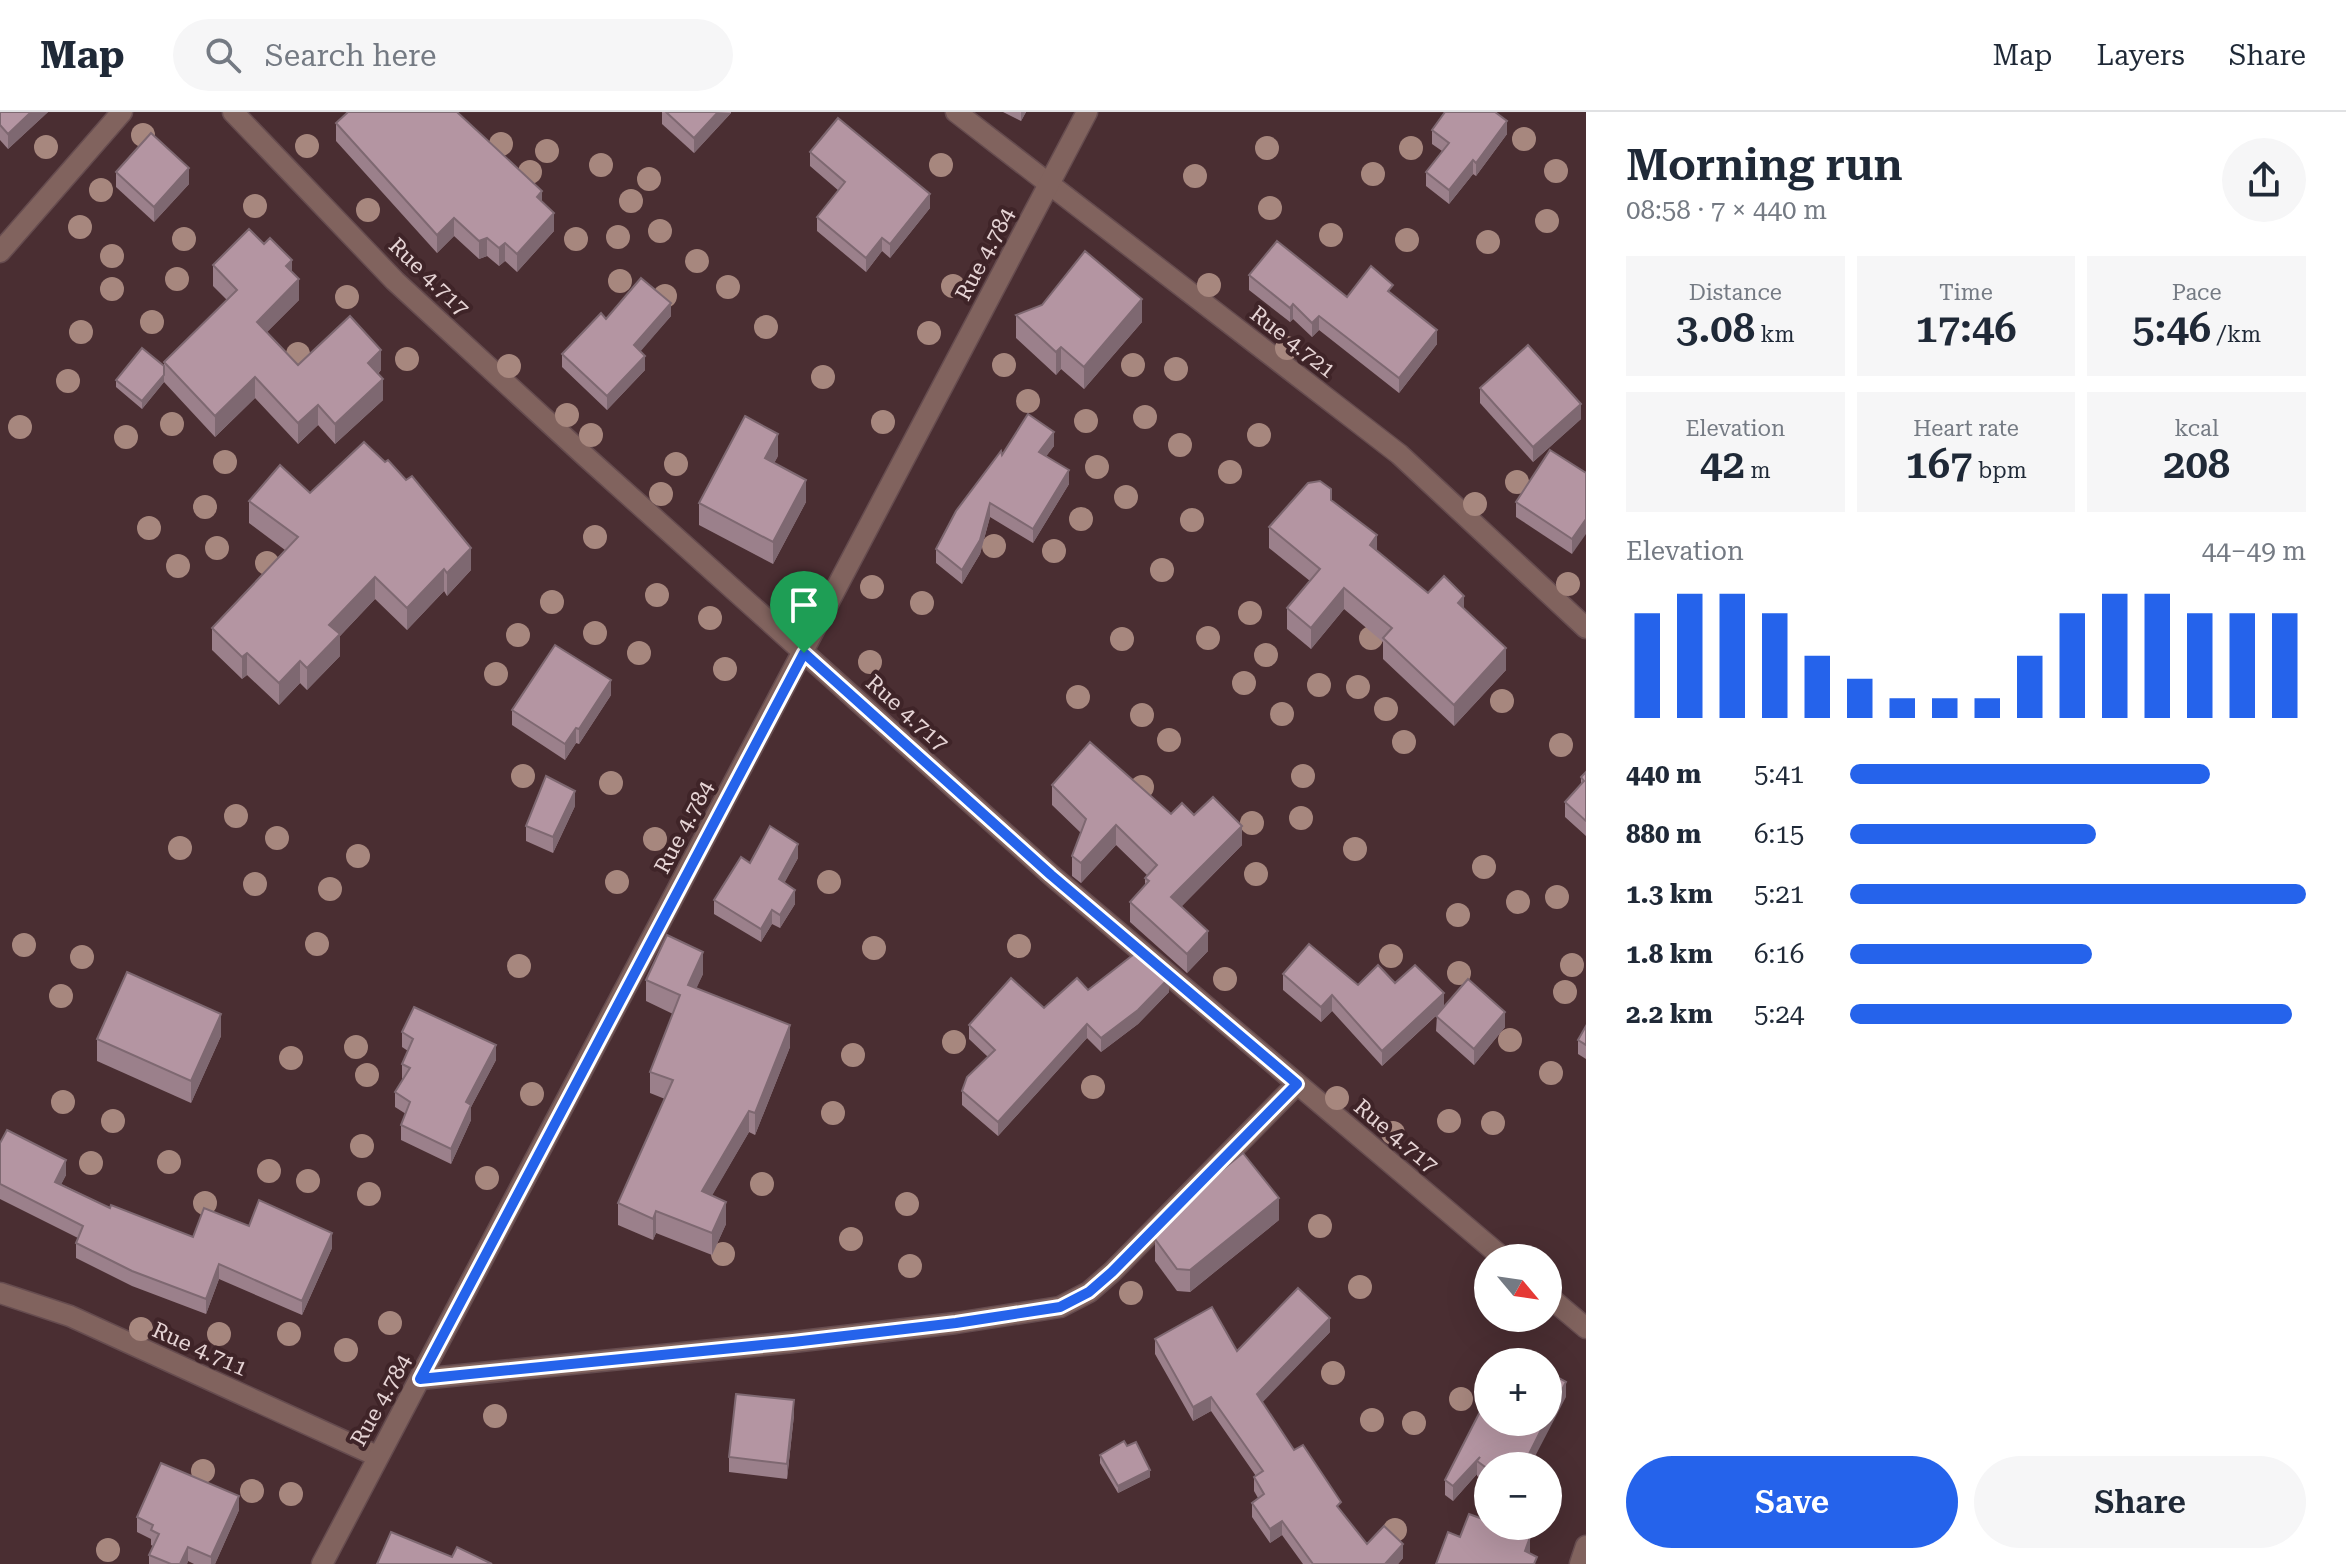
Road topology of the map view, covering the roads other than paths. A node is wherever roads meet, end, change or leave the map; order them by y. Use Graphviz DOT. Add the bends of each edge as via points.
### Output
graph roads {
  1 [pos="122,112"];
  2 [pos="233,112"];
  3 [pos="956,112"];
  4 [pos="1087,112"];
  5 [pos="1050,183"];
  6 [pos="0,252"];
  7 [pos="1586,628"];
  8 [pos="804,653"];
  9 [pos="1297,1084"];
  10 [pos="1486,1244"];
  11 [pos="0,1293"];
  12 [pos="1562,1308"];
  13 [pos="1586,1328"];
  14 [pos="420,1379"];
  15 [pos="377,1456"];
  16 [pos="1586,1546"];
  17 [pos="322,1564"];
  18 [pos="1580,1564"];
  1 -- 6 [label="street"];
  2 -- 8 [label="street, Rue 4.717" via="395,281"];
  3 -- 5 [label="street, Rue 4.721"];
  4 -- 5 [label="street, Rue 4.784"];
  5 -- 7 [label="street, Rue 4.721" via="1399,454"];
  5 -- 8 [label="street, Rue 4.784"];
  8 -- 9 [label="street, Rue 4.717" via="1051,875"];
  8 -- 14 [label="street, Rue 4.784"];
  9 -- 10 [label="street, Rue 4.717"];
  9 -- 14 [label="street" via="1112,1272 1060,1307 793,1342"];
  11 -- 15 [label="street, Rue 4.711" via="70,1316"];
  12 -- 13 [label="street"];
  14 -- 15 [label="street, Rue 4.784"];
  15 -- 17 [label="street, Rue 4.784"];
  16 -- 18 [label="street"];
}
